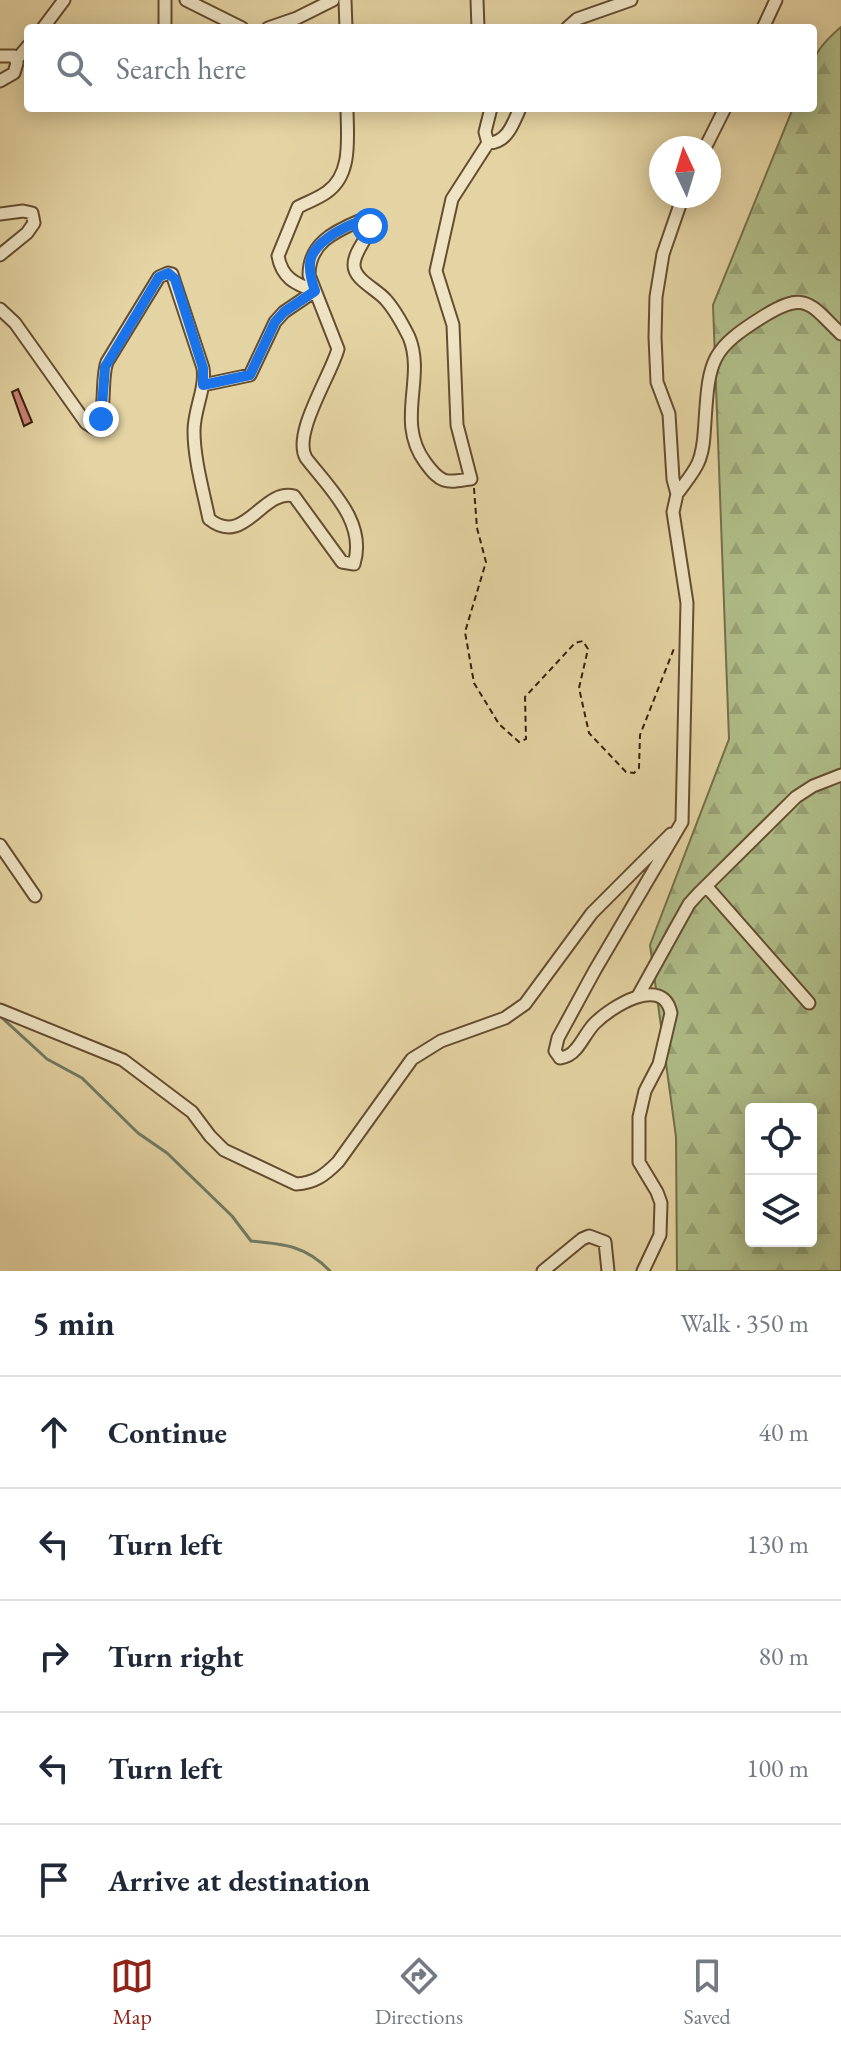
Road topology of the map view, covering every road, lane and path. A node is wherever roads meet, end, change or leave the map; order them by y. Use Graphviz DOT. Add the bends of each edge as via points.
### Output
graph roads {
  1 [pos="64,0"];
  2 [pos="165,0"];
  3 [pos="186,0"];
  4 [pos="345,0"];
  5 [pos="477,0"];
  6 [pos="631,0"];
  7 [pos="776,0"];
  8 [pos="324,1"];
  9 [pos="46,24"];
  10 [pos="165,24"];
  11 [pos="234,24"];
  12 [pos="280,24"];
  13 [pos="346,24"];
  14 [pos="478,24"];
  15 [pos="571,24"];
  16 [pos="765,24"];
  17 [pos="24,51"];
  18 [pos="0,56"];
  19 [pos="17,59"];
  20 [pos="0,81"];
  21 [pos="347,112"];
  22 [pos="490,112"];
  23 [pos="518,112"];
  24 [pos="723,112"];
  25 [pos="711,136"];
  26 [pos="488,143"];
  27 [pos="679,208"];
  28 [pos="0,214"];
  29 [pos="0,255"];
  30 [pos="315,291"];
  31 [pos="0,309"];
  32 [pos="841,334"];
  33 [pos="203,385"];
  34 [pos="471,479"];
  35 [pos="677,494"];
  36 [pos="687,634"];
  37 [pos="841,775"];
  38 [pos="682,822"];
  39 [pos="0,845"];
  40 [pos="707,887"];
  41 [pos="35,896"];
  42 [pos="638,996"];
  43 [pos="809,1003"];
  44 [pos="5,1012"];
  45 [pos="543,1271"];
  46 [pos="608,1271"];
  47 [pos="643,1271"];
  1 -- 9 [label="street"];
  2 -- 10 [label="street"];
  3 -- 11 [label="street"];
  4 -- 13 [label="street"];
  5 -- 14 [label="street"];
  6 -- 15 [label="street"];
  7 -- 16 [label="street"];
  8 -- 12 [label="street"];
  17 -- 19 [label="street"];
  18 -- 19 [label="street"];
  19 -- 20 [label="street" via="14,73"];
  21 -- 30 [label="street" via="348,158 340,176 329,192 298,207 278,256 285,276"];
  22 -- 26 [label="street"];
  23 -- 26 [label="street" via="505,137"];
  24 -- 25 [label="street"];
  26 -- 34 [label="street" via="452,199 436,266 453,325 457,425"];
  27 -- 35 [label="street" via="656,297 657,382 669,414"];
  28 -- 29 [label="street" via="32,213 34,223"];
  30 -- 33 [label="street" via="275,322 250,375"];
  30 -- 33 [label="street" via="338,349 310,414 303,454 349,513 354,564 342,562 294,496 280,495 238,525 217,525 209,519 194,435"];
  30 -- 34 [label="street" via="309,275 313,251 350,225 368,223 354,269 386,300 408,335 413,356 412,440 440,480"];
  31 -- 33 [label="street" via="86,423 97,428 107,362 159,277 172,274 203,368"];
  32 -- 35 [label="street" via="816,309 792,302 731,337 707,381 698,464"];
  34 -- 36 [label="path" via="486,562 465,632 469,658 474,683 499,724 519,742 526,739 525,697 575,643 583,641 588,649 579,688 589,733 626,772 634,773 639,768 640,735 676,644"];
  35 -- 36 [label="street" via="673,512"];
  36 -- 38 [label="street"];
  37 -- 40 [label="street" via="796,797"];
  38 -- 42 [label="street" via="558,1038 555,1051 560,1058 576,1050 609,1011"];
  38 -- 44 [label="street" via="592,913 525,1004 412,1059 338,1162 309,1183 296,1184 224,1150 192,1112 123,1060"];
  39 -- 41 [label="street"];
  40 -- 42 [label="street" via="689,904"];
  40 -- 43 [label="street"];
  42 -- 47 [label="street" via="666,999 671,1013 639,1117 639,1162 661,1203 660,1235"];
  45 -- 46 [label="street" via="589,1236 605,1242"];
}
